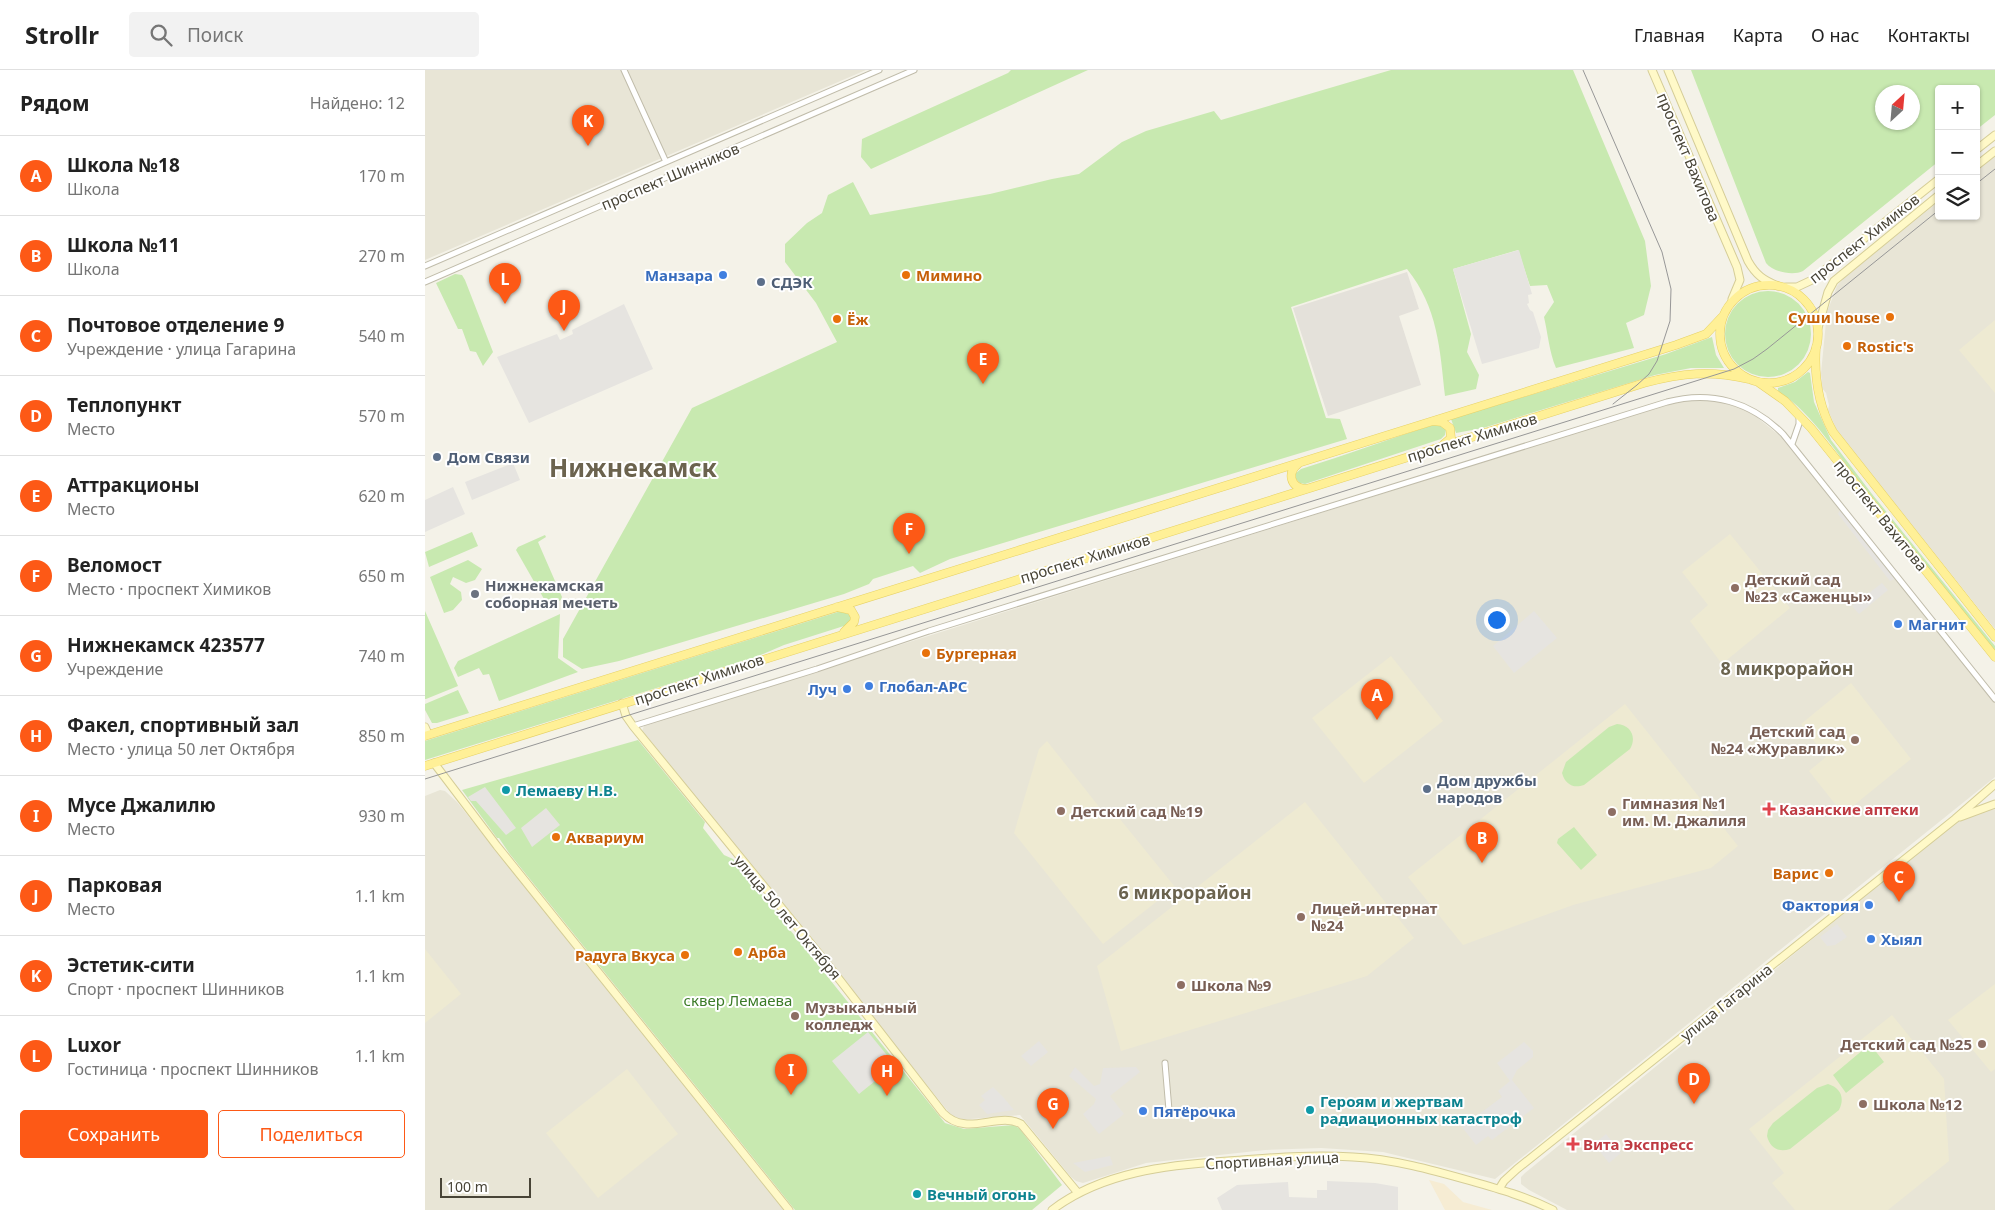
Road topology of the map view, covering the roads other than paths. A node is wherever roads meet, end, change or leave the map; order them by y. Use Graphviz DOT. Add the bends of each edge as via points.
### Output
graph roads {
  1 [pos="624,70"];
  2 [pos="879,70"];
  3 [pos="915,70"];
  4 [pos="1652,70"];
  5 [pos="1668,70"];
  6 [pos="1995,135"];
  7 [pos="1980,147"];
  8 [pos="1995,151"];
  9 [pos="665,162"];
  10 [pos="1980,163"];
  11 [pos="1935,182"];
  12 [pos="1935,198"];
  13 [pos="425,266"];
  14 [pos="425,282"];
  15 [pos="1782,286"];
  16 [pos="1733,299"];
  17 [pos="1722,317"];
  18 [pos="1818,328"];
  19 [pos="1816,347"];
  20 [pos="1749,379"];
  21 [pos="1758,382"];
  22 [pos="1799,414"];
  23 [pos="1429,421"];
  24 [pos="1792,444"];
  25 [pos="1443,445"];
  26 [pos="1302,461"];
  27 [pos="1307,489"];
  28 [pos="834,607"];
  29 [pos="841,634"];
  30 [pos="1995,637"];
  31 [pos="1995,658"];
  32 [pos="1995,699"];
  33 [pos="622,704"];
  34 [pos="633,726"];
  35 [pos="426,732"];
  36 [pos="434,763"];
  37 [pos="425,766"];
  38 [pos="1995,785"];
  39 [pos="1995,794"];
  40 [pos="1995,804"];
  41 [pos="1955,818"];
  42 [pos="1165,1063"];
  43 [pos="1169,1110"];
  44 [pos="1499,1189"];
  45 [pos="1078,1193"];
  46 [pos="789,1210"];
  47 [pos="1052,1210"];
  48 [pos="1553,1210"];
  1 -- 9 [label="street"];
  2 -- 9 [label="street, проспект Шинников"];
  3 -- 14 [label="street, проспект Шинников"];
  4 -- 16 [label="street, проспект Вахитова" via="1737,267 1740,280"];
  5 -- 15 [label="street, проспект Вахитова" via="1748,261 1762,278"];
  6 -- 7 [label="street"];
  8 -- 10 [label="street"];
  9 -- 13 [label="street, проспект Шинников"];
  11 -- 15 [label="street, проспект Химиков" via="1812,280 1797,287"];
  12 -- 18 [label="street, проспект Химиков" via="1834,281 1824,302"];
  15 -- 16 [label="main road, проспект Вахитова" via="1755,286"];
  15 -- 18 [label="main road, проспект Вахитова" via="1798,294 1809,305"];
  16 -- 17 [label="main road, проспект Вахитова"];
  17 -- 20 [label="main road, проспект Вахитова" via="1723,352 1734,369"];
  17 -- 23 [label="main road, проспект Химиков" via="1706,334 1696,338"];
  18 -- 19 [label="main road, проспект Вахитова"];
  19 -- 21 [label="main road, проспект Вахитова" via="1796,376 1773,383"];
  19 -- 30 [label="main road, проспект Вахитова" via="1818,392 1822,410 1833,432"];
  20 -- 21 [label="main road, проспект Вахитова"];
  20 -- 25 [label="main road, проспект Химиков" via="1706,372 1669,376"];
  21 -- 22 [label="main road, проспект Вахитова"];
  22 -- 24 [label="street"];
  22 -- 31 [label="main road, проспект Вахитова"];
  23 -- 25 [label="main road" via="1442,422 1450,428 1451,438"];
  23 -- 26 [label="main road, проспект Химиков"];
  24 -- 32 [label="street"];
  24 -- 34 [label="street" via="1775,425 1743,405 1712,397 1680,398"];
  25 -- 27 [label="main road, проспект Химиков"];
  26 -- 27 [label="main road" via="1292,470 1291,480 1298,488"];
  26 -- 28 [label="main road, проспект Химиков"];
  27 -- 29 [label="main road, проспект Химиков"];
  28 -- 29 [label="main road" via="851,610 855,617"];
  28 -- 35 [label="main road, проспект Химиков"];
  29 -- 33 [label="main road, проспект Химиков"];
  33 -- 34 [label="street, улица 50 лет Октября"];
  33 -- 36 [label="main road, проспект Химиков"];
  34 -- 45 [label="street, улица 50 лет Октября" via="947,1117 962,1124 1017,1122"];
  36 -- 37 [label="main road, проспект Химиков"];
  36 -- 46 [label="street"];
  38 -- 39 [label="street"];
  38 -- 41 [label="street, улица Гагарина"];
  40 -- 41 [label="street, улица Гагарина"];
  41 -- 44 [label="street, улица Гагарина" via="1517,1169"];
  42 -- 43 [label="street"];
  44 -- 45 [label="street, Спортивная улица" via="1430,1169 1381,1160 1281,1156 1162,1168 1102,1183"];
  44 -- 48 [label="street, Спортивная улица"];
  45 -- 47 [label="street, Спортивная улица"];
}
